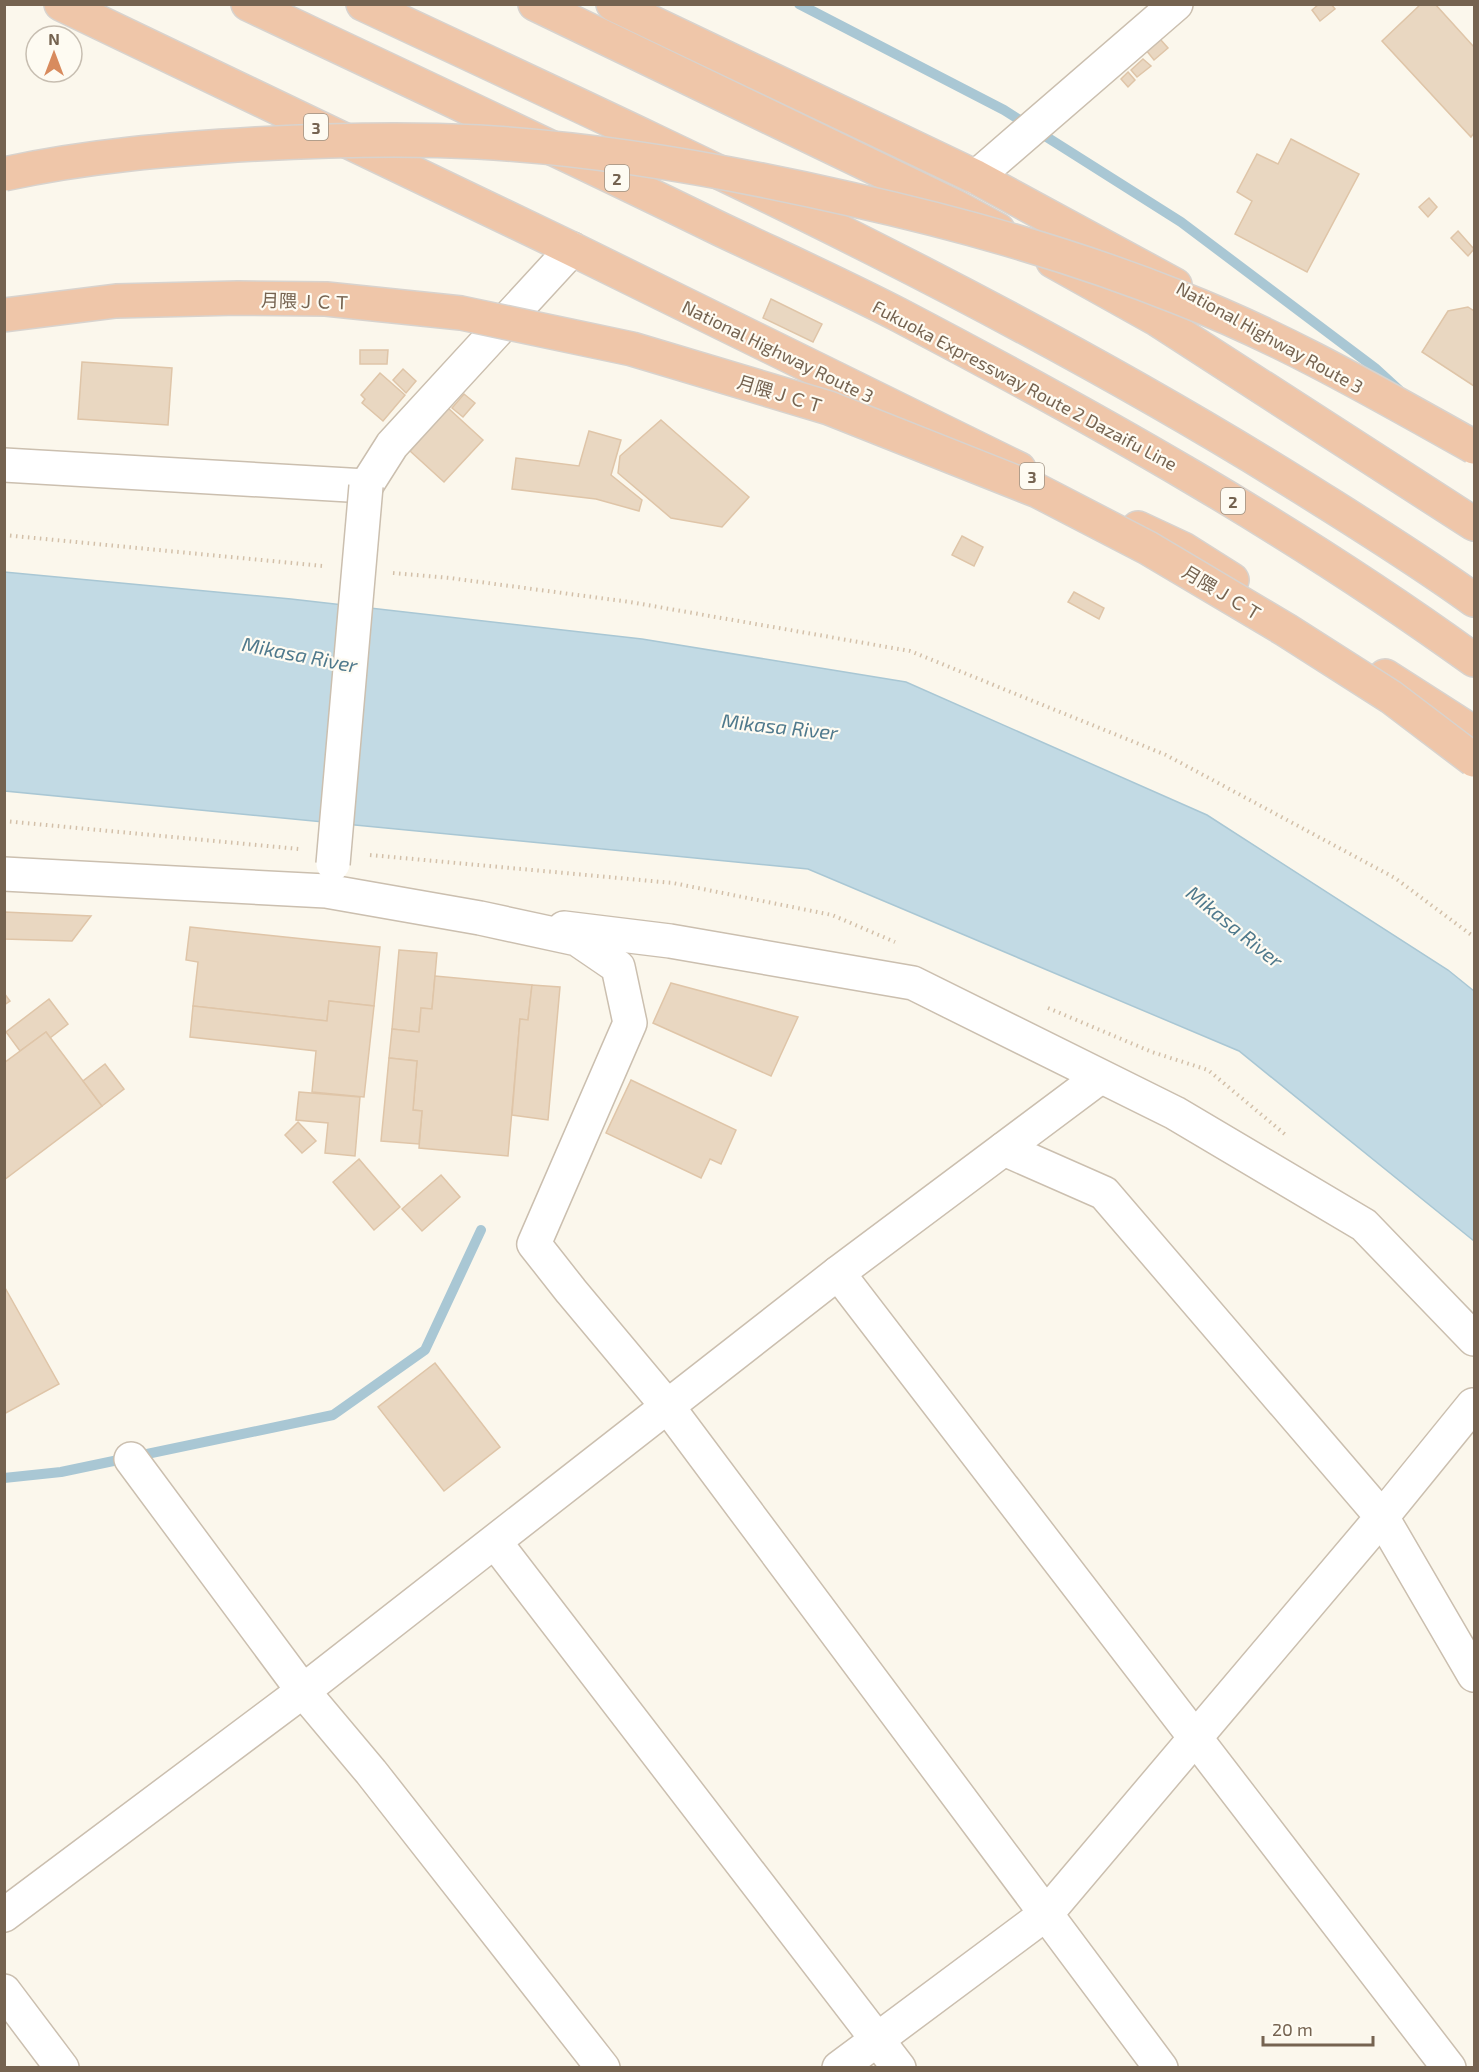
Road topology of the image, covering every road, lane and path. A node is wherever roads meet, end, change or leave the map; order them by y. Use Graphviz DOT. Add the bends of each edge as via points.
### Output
graph roads {
  1 [pos="61,4"];
  2 [pos="248,4"];
  3 [pos="363,4"];
  4 [pos="535,4"];
  5 [pos="613,4"];
  6 [pos="1176,4"];
  7 [pos="4,174"];
  8 [pos="976,177"];
  9 [pos="572,249"];
  10 [pos="4,315"];
  11 [pos="1474,448"];
  12 [pos="4,465"];
  13 [pos="366,486"];
  14 [pos="1474,524"];
  15 [pos="4,535"];
  16 [pos="333,567"];
  17 [pos="392,573"];
  18 [pos="1474,600"];
  19 [pos="1474,660"];
  20 [pos="1474,733"];
  21 [pos="1474,760"];
  22 [pos="4,874"];
  23 [pos="330,877"];
  24 [pos="480,918"];
  25 [pos="1474,937"];
  26 [pos="1100,1077"];
  27 [pos="1004,1149"];
  28 [pos="838,1273"];
  29 [pos="1474,1339"];
  30 [pos="1473,1405"];
  31 [pos="668,1407"];
  32 [pos="131,1459"];
  33 [pos="1382,1518"];
  34 [pos="495,1542"];
  35 [pos="1474,1675"];
  36 [pos="303,1691"];
  37 [pos="1195,1739"];
  38 [pos="1047,1913"];
  39 [pos="4,1916"];
  40 [pos="4,1991"];
  41 [pos="878,2039"];
  42 [pos="62,2067"];
  43 [pos="603,2067"];
  44 [pos="839,2067"];
  45 [pos="899,2067"];
  46 [pos="1161,2067"];
  47 [pos="1449,2067"];
  1 -- 9 [label="highway, National Highway Route 3 / 3"];
  2 -- 19 [label="highway, Fukuoka Expressway Route 2 Dazaifu Line / 2" via="590,165 981,359 1188,474 1406,611"];
  3 -- 18 [label="highway" via="919,271 1068,350 1214,432 1429,567"];
  4 -- 14 [label="highway, bridge" via="954,206 1155,318"];
  5 -- 8 [label="highway, National Highway Route 3"];
  6 -- 8 [label="street"];
  7 -- 11 [label="highway, bridge" via="165,149 336,140 477,142 605,152 797,186 923,215 1071,258 1182,298 1289,347"];
  8 -- 11 [label="highway, National Highway Route 3"];
  9 -- 13 [label="street" via="392,445"];
  9 -- 20 [label="highway, National Highway Route 3 / 3" via="1183,549"];
  10 -- 21 [label="highway, 月隈ＪＣＴ, bridge" via="116,301 238,298 326,299 461,313 632,349 829,408 1038,491 1148,548 1390,697"];
  12 -- 13 [label="street"];
  13 -- 23 [label="street, bridge"];
  15 -- 16 [label="path"];
  17 -- 25 [label="path" via="630,602 910,651 1166,755 1395,878"];
  22 -- 23 [label="street"];
  23 -- 24 [label="street"];
  24 -- 26 [label="street" via="670,940 913,983"];
  24 -- 31 [label="street" via="577,939 618,967 630,1023 534,1244"];
  26 -- 27 [label="street"];
  26 -- 29 [label="street" via="1175,1113 1364,1225"];
  27 -- 28 [label="street"];
  27 -- 33 [label="street" via="1104,1193"];
  28 -- 31 [label="street"];
  28 -- 37 [label="street"];
  30 -- 33 [label="street"];
  31 -- 34 [label="street"];
  31 -- 38 [label="street"];
  32 -- 36 [label="street"];
  33 -- 35 [label="street"];
  33 -- 37 [label="street"];
  34 -- 36 [label="street"];
  34 -- 41 [label="street"];
  36 -- 39 [label="street"];
  36 -- 43 [label="street"];
  37 -- 38 [label="street"];
  37 -- 47 [label="street"];
  38 -- 41 [label="street"];
  38 -- 46 [label="street"];
  40 -- 42 [label="street"];
  41 -- 44 [label="street"];
  41 -- 45 [label="street"];
}
